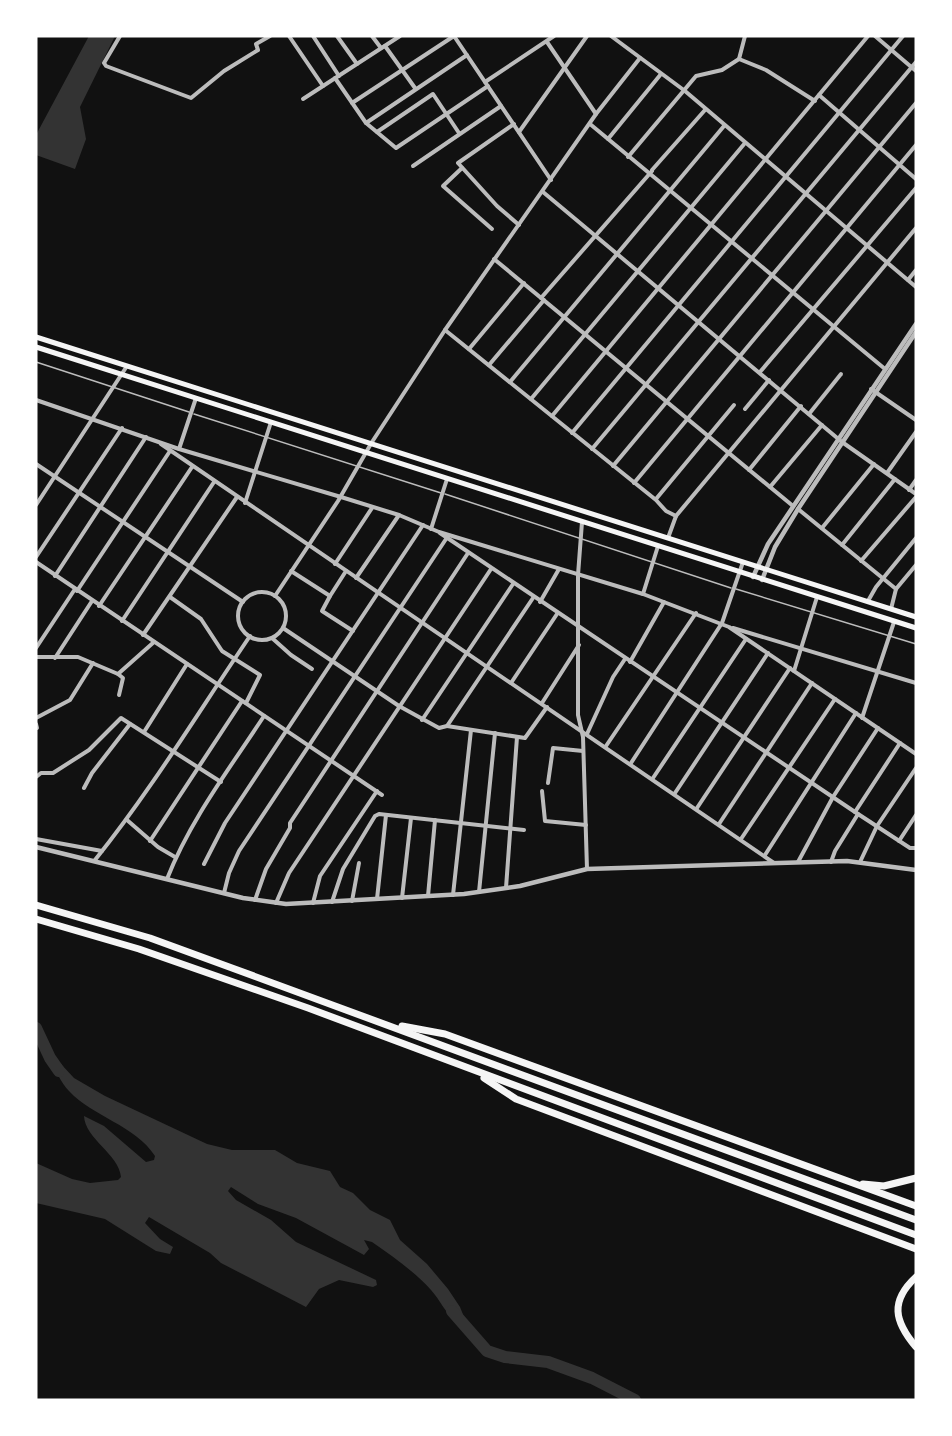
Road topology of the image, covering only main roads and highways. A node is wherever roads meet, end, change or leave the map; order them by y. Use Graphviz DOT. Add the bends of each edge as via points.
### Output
graph roads {
  1 [pos="36,337"];
  2 [pos="36,347"];
  3 [pos="916,617"];
  4 [pos="916,628"];
  5 [pos="36,905"];
  6 [pos="36,919"];
  7 [pos="378,1021"];
  8 [pos="474,1071"];
  9 [pos="916,1178"];
  10 [pos="848,1182"];
  11 [pos="916,1206"];
  12 [pos="916,1220"];
  13 [pos="916,1235"];
  14 [pos="916,1249"];
  15 [pos="916,1277"];
  16 [pos="916,1347"];
  1 -- 3 [label="main road"];
  2 -- 4 [label="main road"];
  5 -- 7 [label="highway" via="150,938"];
  6 -- 8 [label="highway" via="151,952"];
  7 -- 10 [label="highway" via="446,1034"];
  7 -- 12 [label="highway"];
  8 -- 13 [label="highway"];
  8 -- 14 [label="highway" via="516,1099"];
  9 -- 10 [label="highway" via="884,1186"];
  10 -- 11 [label="highway"];
  15 -- 16 [label="highway" via="904,1288 897,1313"];
}
